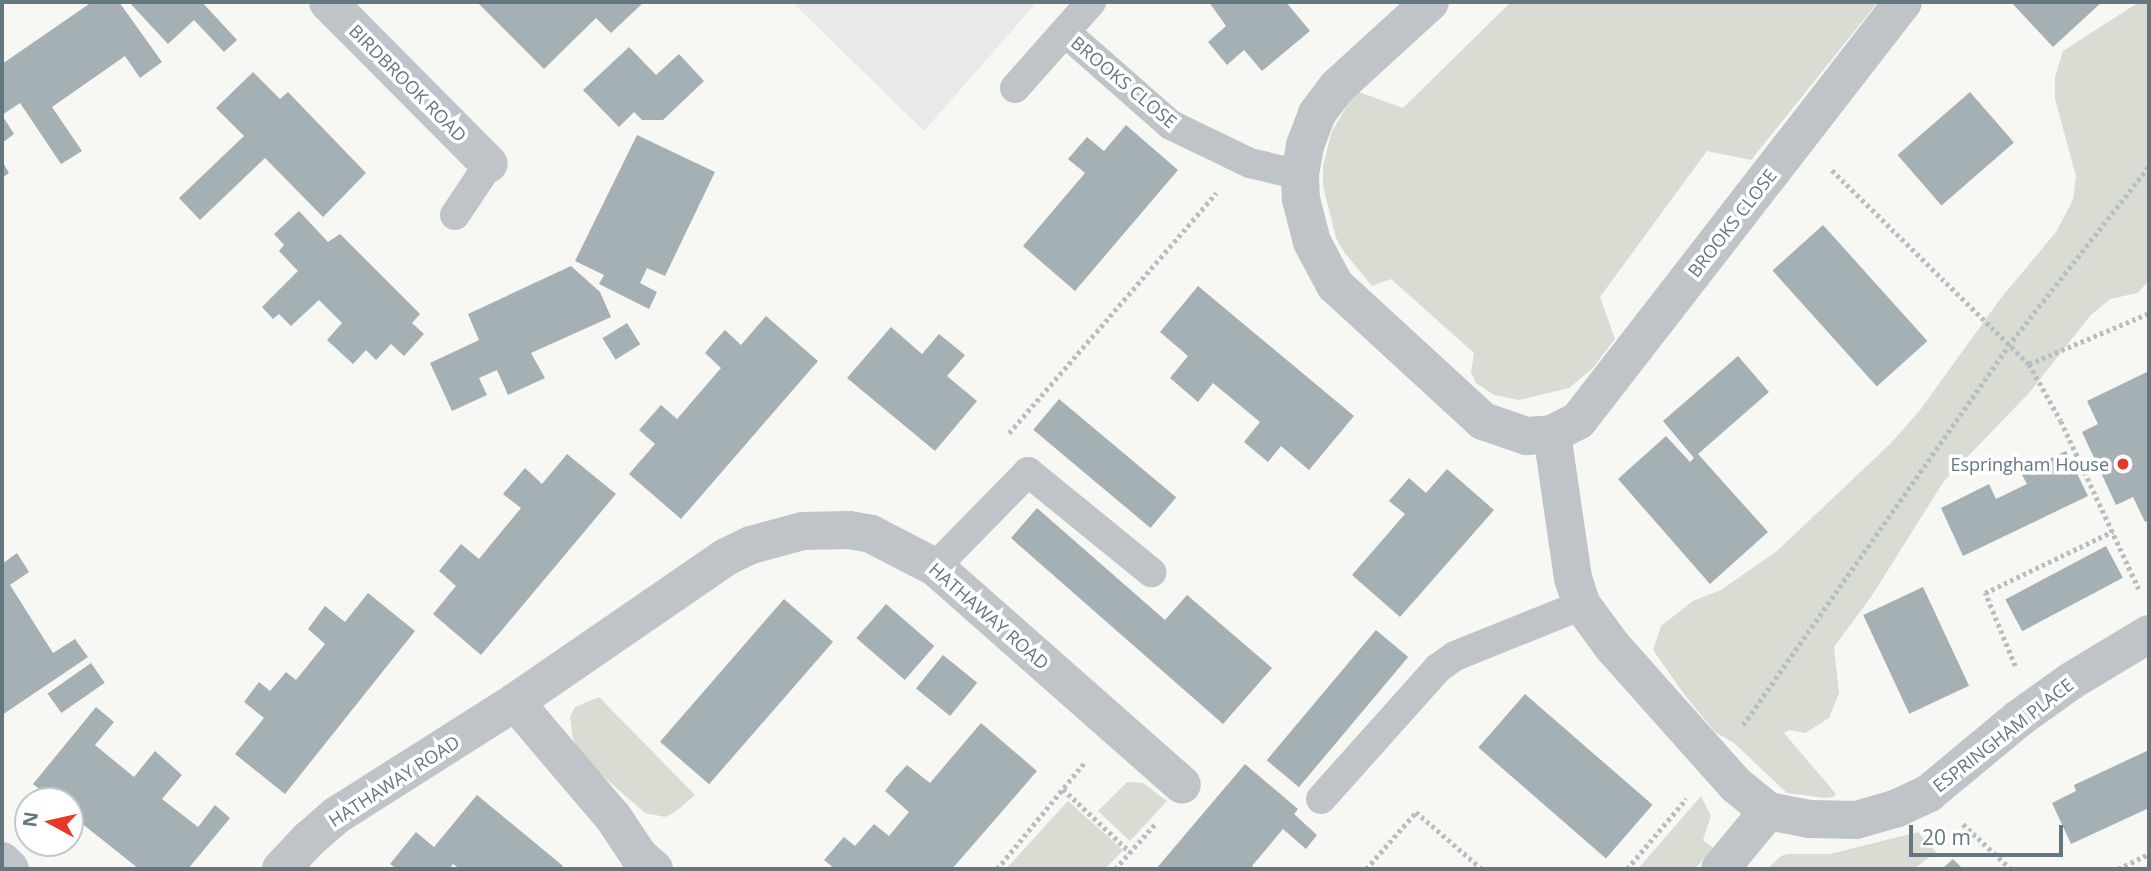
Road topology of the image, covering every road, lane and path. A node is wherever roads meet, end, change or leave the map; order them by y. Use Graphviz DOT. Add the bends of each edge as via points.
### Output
graph roads {
  1 [pos="328,2"];
  2 [pos="1091,2"];
  3 [pos="1430,2"];
  4 [pos="1903,2"];
  5 [pos="1065,32"];
  6 [pos="1015,88"];
  7 [pos="1799,137"];
  8 [pos="1250,163"];
  9 [pos="489,164"];
  10 [pos="2149,166"];
  11 [pos="1300,175"];
  12 [pos="455,215"];
  13 [pos="2149,313"];
  14 [pos="2008,346"];
  15 [pos="2029,364"];
  16 [pos="1552,434"];
  17 [pos="1005,438"];
  18 [pos="2113,531"];
  19 [pos="935,567"];
  20 [pos="1151,572"];
  21 [pos="2143,597"];
  22 [pos="1582,605"];
  23 [pos="2149,634"];
  24 [pos="515,702"];
  25 [pos="2033,709"];
  26 [pos="1115,726"];
  27 [pos="1717,761"];
  28 [pos="1182,785"];
  29 [pos="1063,789"];
  30 [pos="1929,793"];
  31 [pos="1321,799"];
  32 [pos="1768,811"];
  33 [pos="1130,852"];
  34 [pos="2149,854"];
  35 [pos="2,861"];
  36 [pos="640,865"];
  37 [pos="10,869"];
  38 [pos="281,869"];
  39 [pos="997,869"];
  40 [pos="1115,869"];
  41 [pos="1366,869"];
  42 [pos="1482,869"];
  43 [pos="1627,869"];
  44 [pos="1720,869"];
  45 [pos="2011,869"];
  46 [pos="2118,869"];
  1 -- 9 [label="street, BIRDBROOK ROAD"];
  2 -- 5 [label="lane, BROOKS CLOSE"];
  3 -- 11 [label="street" via="1327,98 1305,146"];
  4 -- 7 [label="street, BROOKS CLOSE"];
  5 -- 6 [label="lane, BROOKS CLOSE"];
  5 -- 8 [label="lane, BROOKS CLOSE" via="1171,125"];
  7 -- 14 [label="path"];
  7 -- 16 [label="street, BROOKS CLOSE" via="1578,421"];
  8 -- 11 [label="lane, BROOKS CLOSE"];
  8 -- 17 [label="path" via="1231,176"];
  9 -- 12 [label="lane"];
  10 -- 14 [label="path"];
  11 -- 16 [label="street" via="1309,231 1335,285 1483,421 1525,436"];
  13 -- 15 [label="path"];
  14 -- 15 [label="path"];
  14 -- 27 [label="path"];
  15 -- 18 [label="path"];
  16 -- 22 [label="street" via="1573,578"];
  18 -- 21 [label="path"];
  18 -- 25 [label="path" via="1985,593"];
  19 -- 20 [label="lane" via="1028,472"];
  19 -- 24 [label="street, HATHAWAY ROAD" via="872,534 828,530 778,537 726,557"];
  19 -- 26 [label="street, HATHAWAY ROAD"];
  22 -- 27 [label="street" via="1612,647"];
  22 -- 31 [label="lane" via="1455,656 1438,668"];
  23 -- 25 [label="street, ESPRINGHAM PLACE"];
  24 -- 36 [label="street" via="613,817"];
  24 -- 38 [label="street, HATHAWAY ROAD" via="337,815"];
  25 -- 30 [label="street, ESPRINGHAM PLACE"];
  26 -- 28 [label="street, HATHAWAY ROAD"];
  26 -- 29 [label="path"];
  27 -- 32 [label="street" via="1736,785"];
  27 -- 43 [label="path"];
  28 -- 33 [label="path" via="1175,802"];
  29 -- 33 [label="path"];
  29 -- 39 [label="path"];
  30 -- 32 [label="street, ESPRINGHAM PLACE" via="1856,820 1810,820"];
  30 -- 45 [label="path"];
  32 -- 44 [label="street"];
  33 -- 40 [label="path"];
  34 -- 46 [label="path"];
  35 -- 37 [label="street"];
  41 -- 42 [label="path" via="1416,812"];
}
